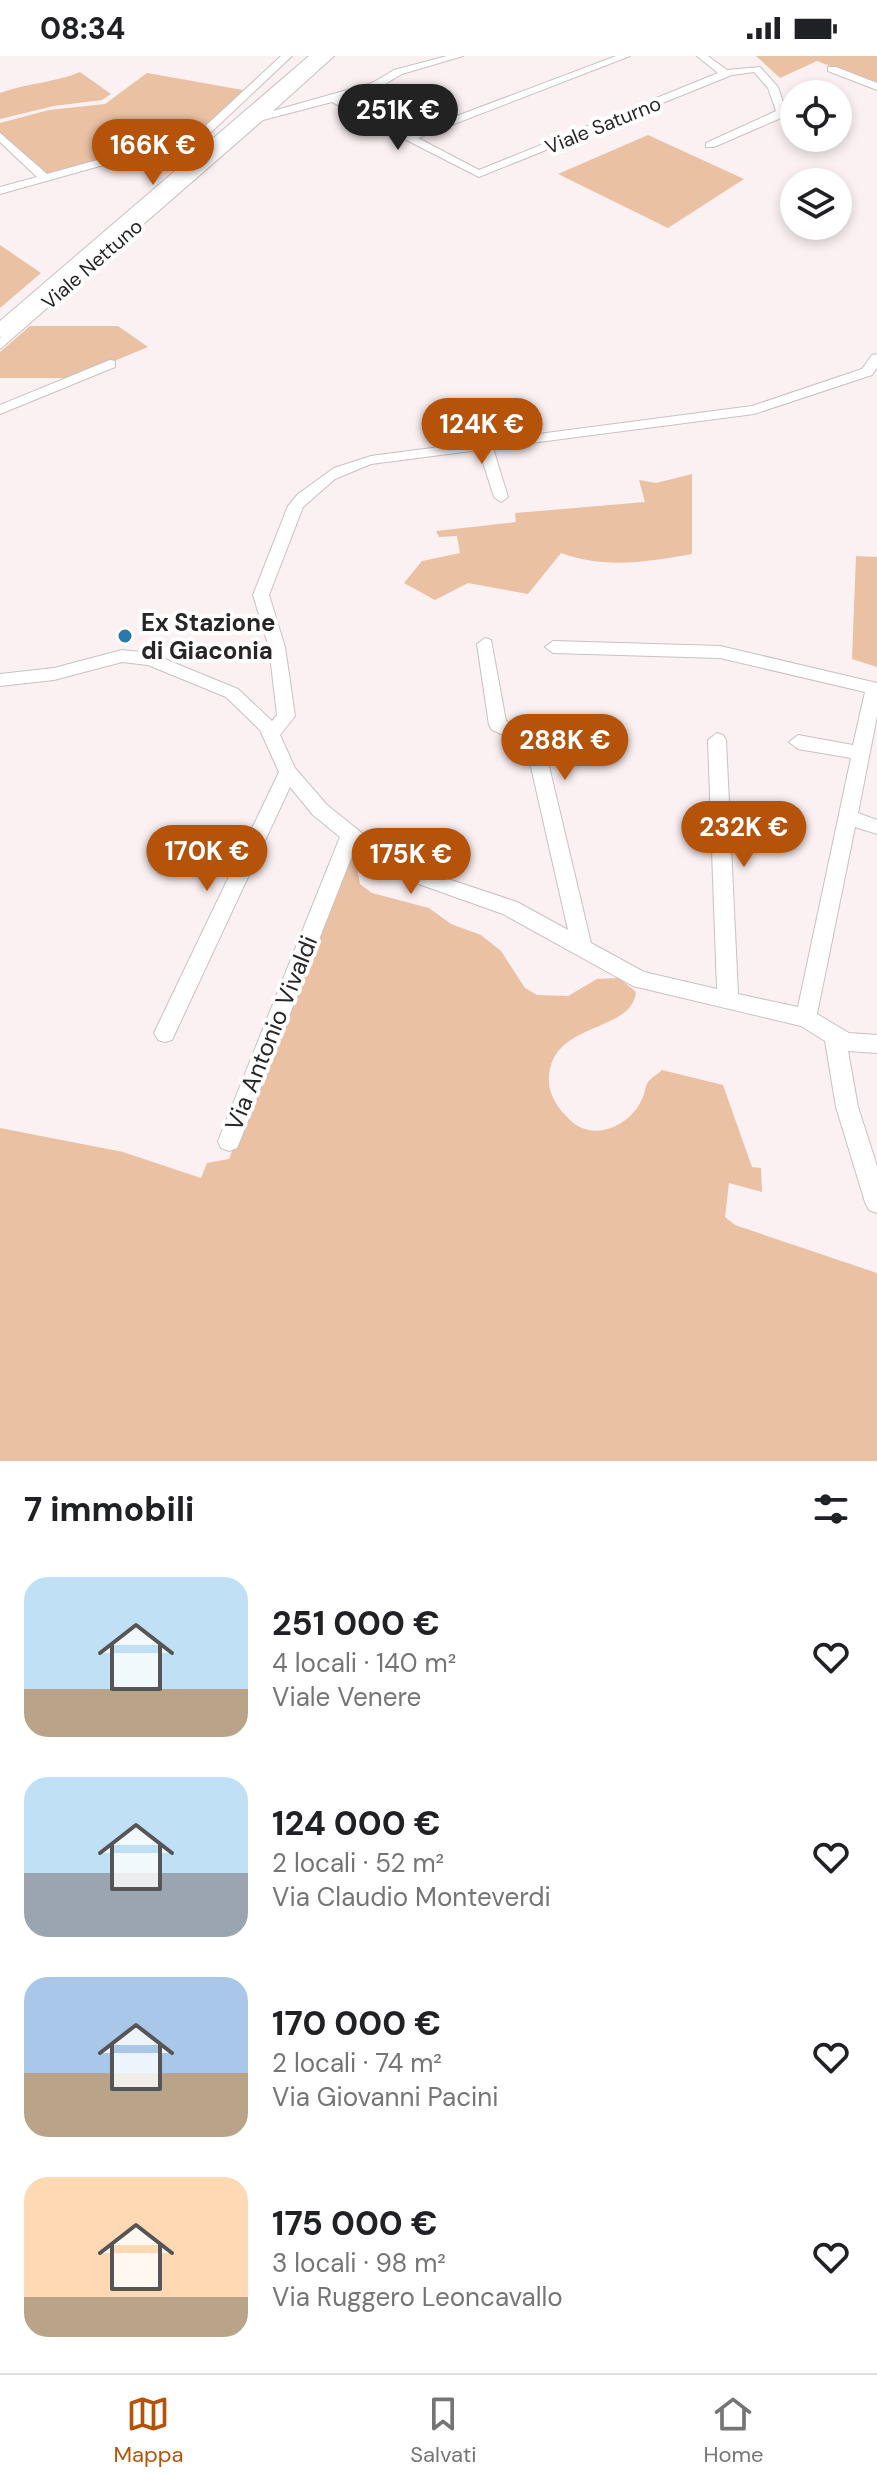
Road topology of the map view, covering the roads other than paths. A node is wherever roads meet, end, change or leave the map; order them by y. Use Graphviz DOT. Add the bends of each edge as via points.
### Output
graph roads {
  1 [pos="287,56"];
  2 [pos="297,56"];
  3 [pos="306,56"];
  4 [pos="318,56"];
  5 [pos="329,56"];
  6 [pos="458,56"];
  7 [pos="625,56"];
  8 [pos="702,56"];
  9 [pos="832,69"];
  10 [pos="727,75"];
  11 [pos="877,87"];
  12 [pos="264,92"];
  13 [pos="333,99"];
  14 [pos="259,118"];
  15 [pos="0,136"];
  16 [pos="408,138"];
  17 [pos="710,145"];
  18 [pos="45,179"];
  19 [pos="0,191"];
  20 [pos="0,317"];
  21 [pos="0,331"];
  22 [pos="0,345"];
  23 [pos="110,364"];
  24 [pos="874,365"];
  25 [pos="0,410"];
  26 [pos="485,446"];
  27 [pos="501,497"];
  28 [pos="485,644"];
  29 [pos="553,647"];
  30 [pos="0,680"];
  31 [pos="271,734"];
  32 [pos="717,740"];
  33 [pos="798,742"];
  34 [pos="860,753"];
  35 [pos="288,772"];
  36 [pos="846,816"];
  37 [pos="877,827"];
  38 [pos="350,836"];
  39 [pos="582,947"];
  40 [pos="728,999"];
  41 [pos="806,1018"];
  42 [pos="165,1033"];
  43 [pos="835,1035"];
  44 [pos="877,1044"];
  45 [pos="229,1141"];
  46 [pos="876,1196"];
  47 [pos="877,1202"];
  1 -- 18 [label="street" via="203,134"];
  2 -- 12 [label="main road" via="269,80"];
  3 -- 12 [label="main road"];
  4 -- 21 [label="main road"];
  5 -- 14 [label="street, Viale Nettuno"];
  6 -- 13 [label="street" via="398,72"];
  7 -- 16 [label="street"];
  8 -- 10 [label="street"];
  9 -- 11 [label="street"];
  10 -- 16 [label="street, Viale Saturno" via="479,174"];
  10 -- 17 [label="street" via="756,69 773,87 781,111"];
  12 -- 20 [label="main road"];
  13 -- 14 [label="street"];
  13 -- 16 [label="street"];
  14 -- 22 [label="street, Viale Nettuno"];
  15 -- 18 [label="street"];
  18 -- 19 [label="street"];
  23 -- 25 [label="street"];
  24 -- 26 [label="street" via="754,410"];
  26 -- 27 [label="street"];
  26 -- 31 [label="street" via="355,464 302,498 261,595 277,647 286,716"];
  28 -- 39 [label="street" via="498,725 534,741"];
  29 -- 34 [label="street" via="720,652 874,688"];
  30 -- 31 [label="street" via="54,674 122,656 150,659 232,693"];
  31 -- 35 [label="street"];
  32 -- 40 [label="street"];
  33 -- 34 [label="street"];
  34 -- 36 [label="street"];
  35 -- 38 [label="street"];
  35 -- 42 [label="street"];
  36 -- 37 [label="street"];
  36 -- 41 [label="street"];
  38 -- 39 [label="street" via="381,859 510,908"];
  38 -- 45 [label="street, Via Antonio Vivaldi"];
  39 -- 40 [label="street" via="640,980"];
  40 -- 41 [label="street"];
  41 -- 43 [label="street"];
  43 -- 44 [label="street" via="857,1044"];
  43 -- 46 [label="street" via="847,1107"];
  46 -- 47 [label="street"];
}
